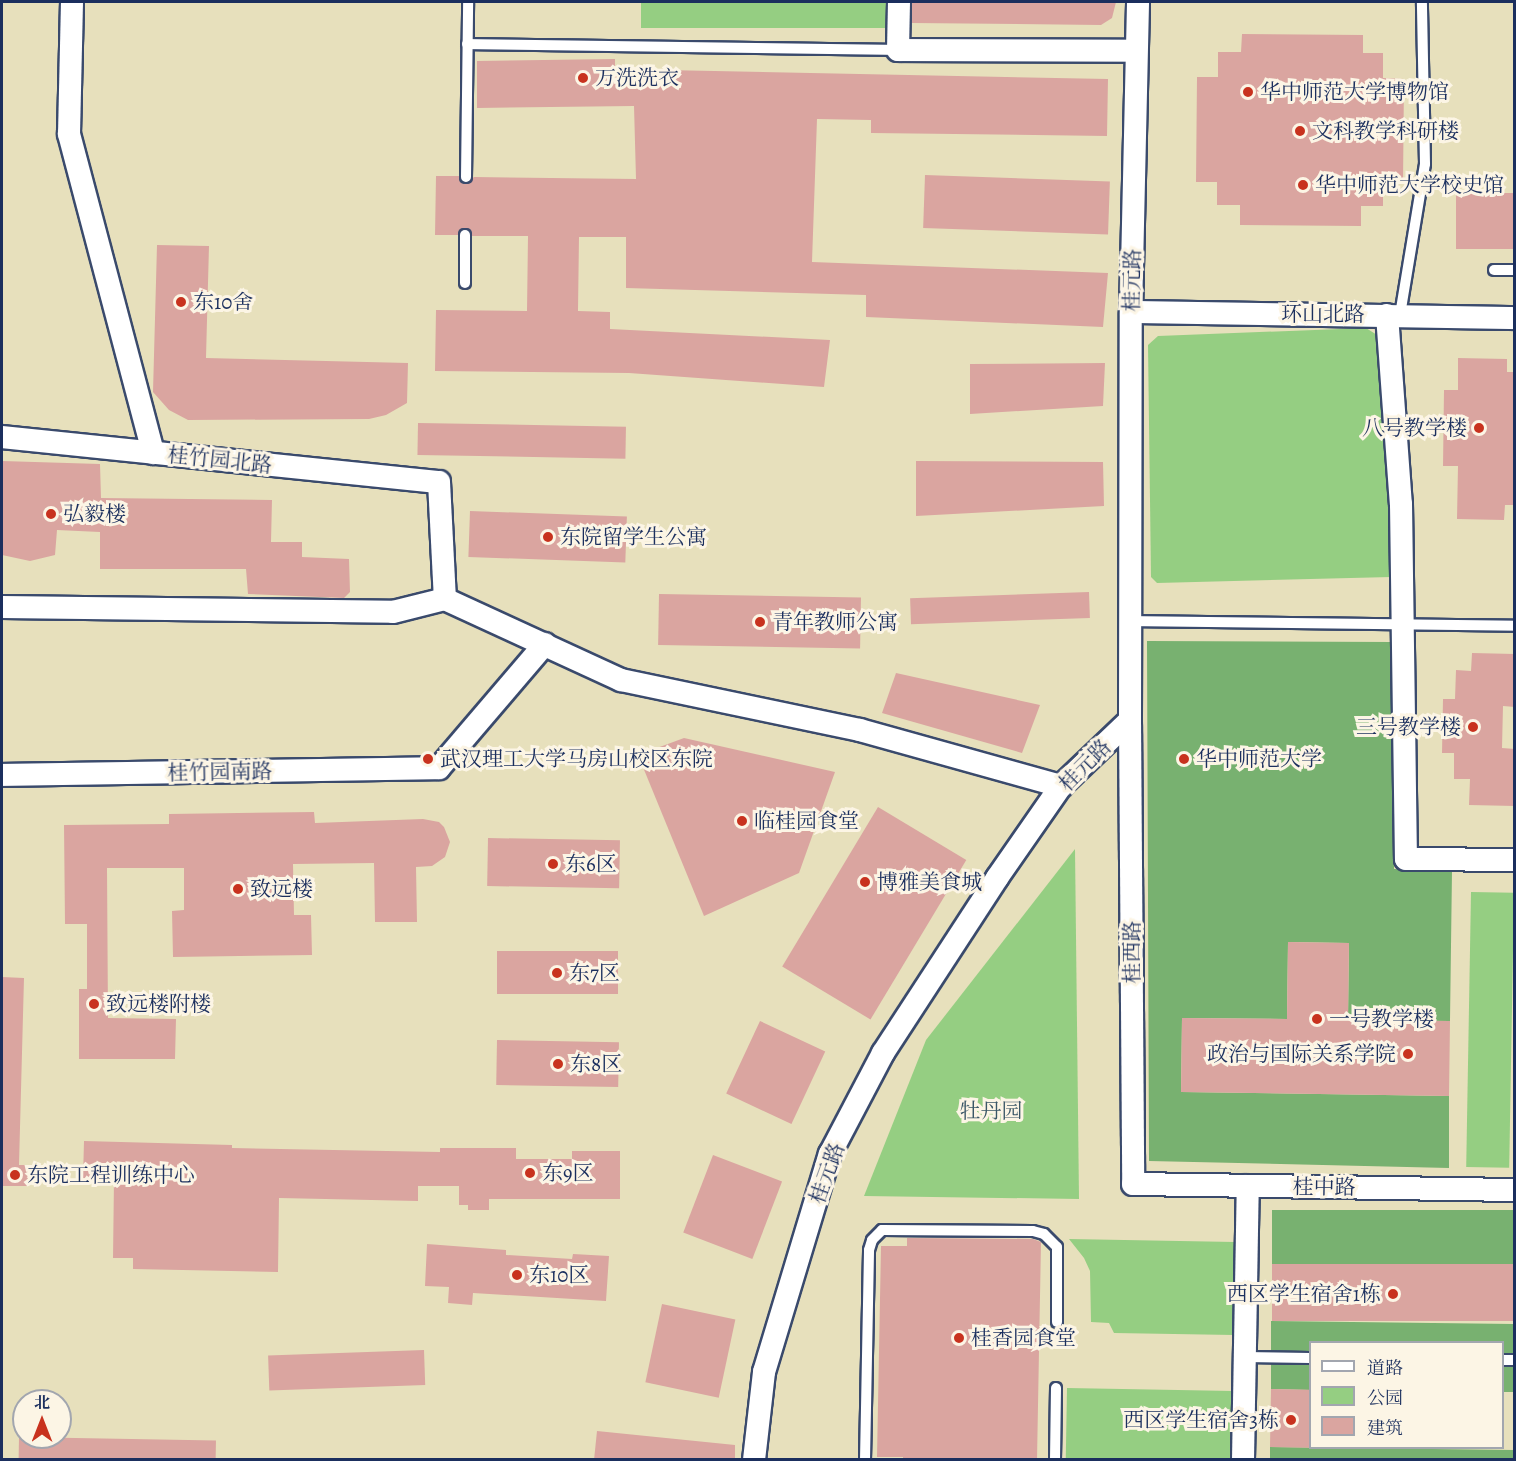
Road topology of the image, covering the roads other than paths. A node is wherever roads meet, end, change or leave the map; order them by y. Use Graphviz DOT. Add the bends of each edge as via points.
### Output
graph roads {
  1 [pos="72,2"];
  2 [pos="468,2"];
  3 [pos="899,2"];
  4 [pos="1137,2"];
  5 [pos="1422,2"];
  6 [pos="467,44"];
  7 [pos="898,50"];
  8 [pos="1136,51"];
  9 [pos="466,177"];
  10 [pos="465,236"];
  11 [pos="1494,270"];
  12 [pos="1515,270"];
  13 [pos="465,283"];
  14 [pos="1131,312"];
  15 [pos="1394,315"];
  16 [pos="1515,318"];
  17 [pos="2,437"];
  18 [pos="153,453"];
  19 [pos="446,599"];
  20 [pos="2,607"];
  21 [pos="1130,621"];
  22 [pos="1404,623"];
  23 [pos="1515,626"];
  24 [pos="544,644"];
  25 [pos="1130,720"];
  26 [pos="2,775"];
  27 [pos="1061,786"];
  28 [pos="1515,860"];
  29 [pos="1133,1184"];
  30 [pos="1248,1186"];
  31 [pos="1515,1190"];
  32 [pos="1057,1322"];
  33 [pos="1245,1357"];
  34 [pos="1309,1358"];
  35 [pos="1056,1388"];
  36 [pos="754,1460"];
  37 [pos="865,1460"];
  38 [pos="1055,1460"];
  39 [pos="1243,1460"];
  1 -- 18 [label="street" via="69,134"];
  2 -- 6 [label="lane"];
  3 -- 7 [label="street"];
  4 -- 8 [label="street, 桂元路"];
  5 -- 15 [label="lane" via="1425,164"];
  6 -- 7 [label="lane"];
  6 -- 9 [label="lane"];
  7 -- 8 [label="street"];
  8 -- 14 [label="street, 桂元路"];
  10 -- 13 [label="lane"];
  11 -- 12 [label="lane"];
  14 -- 15 [label="street, 环山北路"];
  14 -- 21 [label="street, 桂元路"];
  15 -- 16 [label="street, 环山北路"];
  15 -- 22 [label="street"];
  17 -- 18 [label="street, 桂竹园北路"];
  18 -- 19 [label="street, 桂竹园北路" via="439,482"];
  19 -- 20 [label="street" via="393,612"];
  19 -- 24 [label="street"];
  21 -- 22 [label="lane"];
  21 -- 25 [label="street, 桂元路"];
  22 -- 23 [label="lane"];
  22 -- 28 [label="street" via="1406,859"];
  24 -- 26 [label="street, 桂竹园南路" via="439,768"];
  24 -- 27 [label="street" via="621,680 860,730"];
  25 -- 27 [label="street, 桂元路"];
  25 -- 29 [label="street, 桂西路"];
  27 -- 36 [label="street, 桂元路" via="883,1053 831,1154 764,1372"];
  29 -- 30 [label="street, 桂中路"];
  30 -- 31 [label="street, 桂中路"];
  30 -- 33 [label="street"];
  32 -- 37 [label="lane" via="1057,1247 1044,1234 1009,1230 882,1230 869,1250"];
  33 -- 34 [label="lane"];
  33 -- 39 [label="street"];
  35 -- 38 [label="lane"];
}
